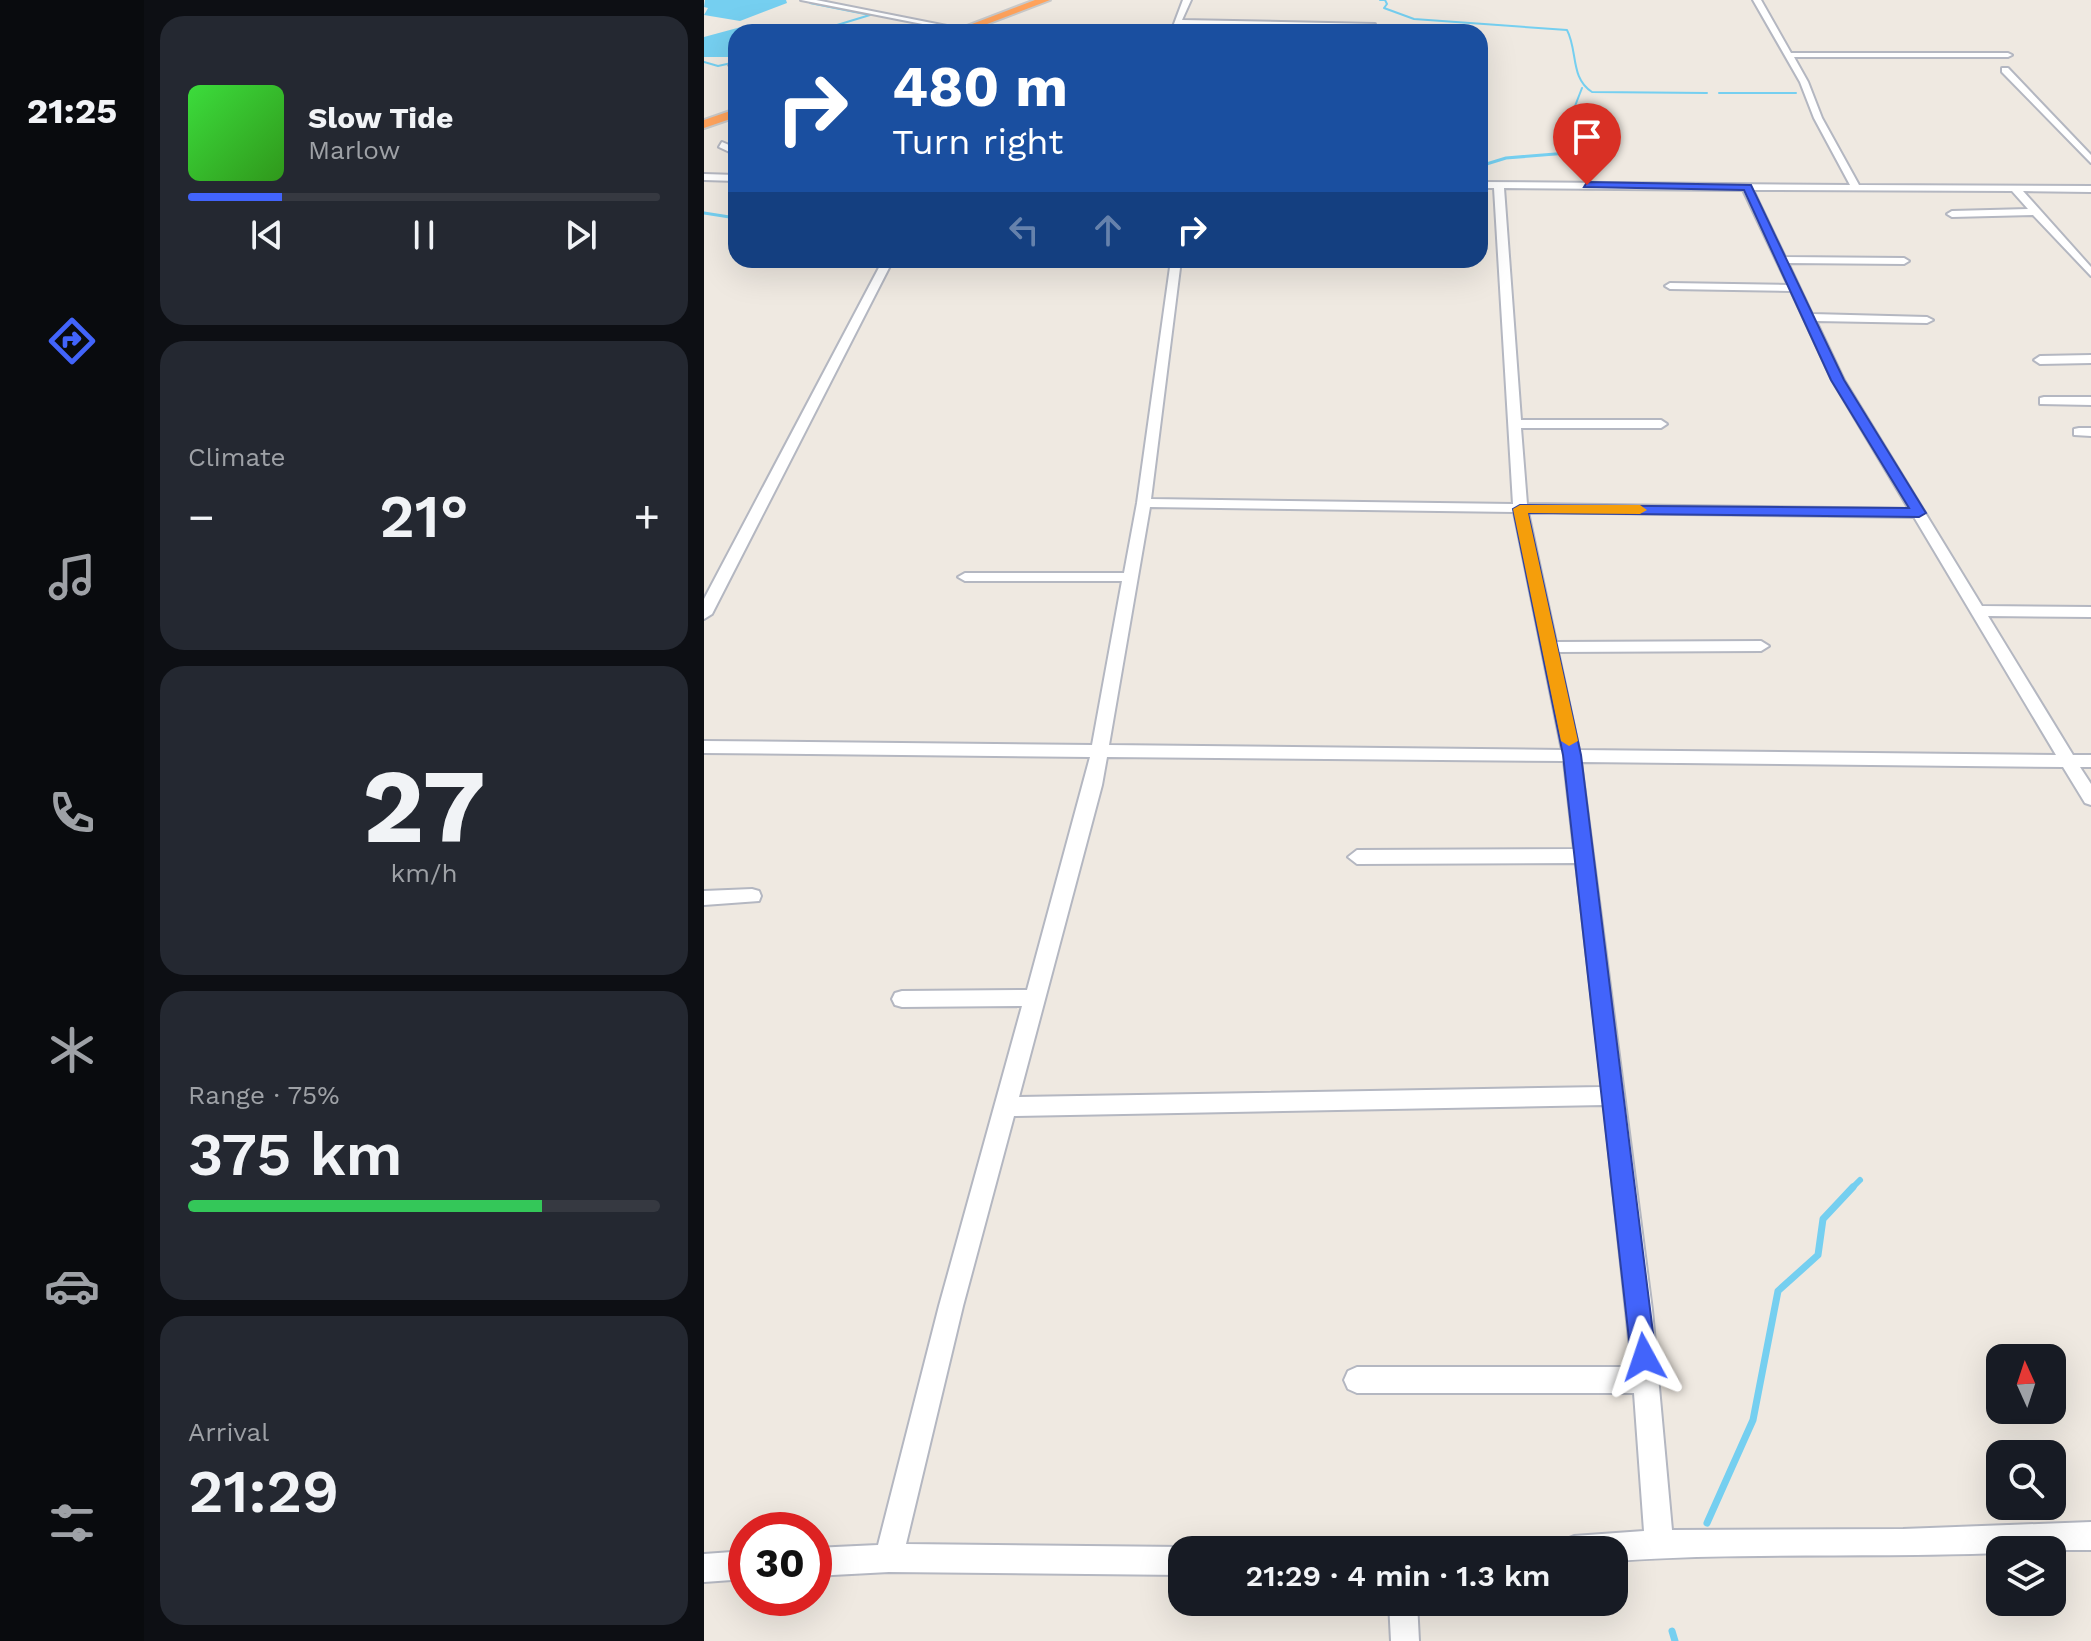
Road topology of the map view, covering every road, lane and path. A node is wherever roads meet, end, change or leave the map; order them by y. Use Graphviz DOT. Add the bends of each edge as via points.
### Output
graph roads {
  1 [pos="805,0"];
  2 [pos="1038,0"];
  3 [pos="1045,0"];
  4 [pos="1187,0"];
  5 [pos="1757,0"];
  6 [pos="1177,22"];
  7 [pos="921,24"];
  8 [pos="974,24"];
  9 [pos="975,24"];
  10 [pos="1210,24"];
  11 [pos="1788,55"];
  12 [pos="2008,55"];
  13 [pos="2005,70"];
  14 [pos="728,114"];
  15 [pos="704,122"];
  16 [pos="722,145"];
  17 [pos="728,148"];
  18 [pos="2091,160"];
  19 [pos="728,179"];
  20 [pos="706,180"];
  21 [pos="1489,185"];
  22 [pos="1747,187"];
  23 [pos="1857,189"];
  24 [pos="2091,189"];
  25 [pos="2016,190"];
  26 [pos="2035,212"];
  27 [pos="1952,214"];
  28 [pos="1780,260"];
  29 [pos="1904,261"];
  30 [pos="884,268"];
  31 [pos="1175,268"];
  32 [pos="2091,273"];
  33 [pos="1670,286"];
  34 [pos="1793,288"];
  35 [pos="1807,317"];
  36 [pos="1927,320"];
  37 [pos="2091,359"];
  38 [pos="2040,360"];
  39 [pos="2044,401"];
  40 [pos="2091,401"];
  41 [pos="1515,424"];
  42 [pos="1661,424"];
  43 [pos="1144,503"];
  44 [pos="1520,509"];
  45 [pos="1919,513"];
  46 [pos="965,577"];
  47 [pos="1130,577"];
  48 [pos="1979,611"];
  49 [pos="2091,612"];
  50 [pos="704,614"];
  51 [pos="1761,646"];
  52 [pos="1551,647"];
  53 [pos="704,747"];
  54 [pos="1101,750"];
  55 [pos="1572,755"];
  56 [pos="2069,761"];
  57 [pos="2091,761"];
  58 [pos="2091,799"];
  59 [pos="1582,856"];
  60 [pos="1357,857"];
  61 [pos="752,896"];
  62 [pos="704,898"];
  63 [pos="1036,998"];
  64 [pos="902,999"];
  65 [pos="1613,1096"];
  66 [pos="1005,1107"];
  67 [pos="1357,1380"];
  68 [pos="1645,1380"];
  69 [pos="2091,1536"];
  70 [pos="1659,1544"];
  71 [pos="1628,1546"];
  72 [pos="889,1558"];
  73 [pos="832,1561"];
  74 [pos="1168,1561"];
  75 [pos="728,1566"];
  76 [pos="704,1568"];
  77 [pos="1404,1616"];
  78 [pos="1405,1641"];
  1 -- 7 [label="street"];
  2 -- 8 [label="highway"];
  3 -- 9 [label="highway"];
  4 -- 6 [label="street"];
  5 -- 11 [label="street"];
  6 -- 10 [label="street"];
  11 -- 12 [label="street"];
  11 -- 23 [label="street"];
  13 -- 18 [label="street"];
  14 -- 15 [label="highway"];
  16 -- 17 [label="street"];
  19 -- 20 [label="street"];
  21 -- 22 [label="street"];
  21 -- 41 [label="street"];
  22 -- 23 [label="street"];
  22 -- 28 [label="street"];
  23 -- 25 [label="street"];
  24 -- 25 [label="street"];
  25 -- 26 [label="street"];
  26 -- 27 [label="street"];
  26 -- 32 [label="street"];
  28 -- 29 [label="street"];
  28 -- 34 [label="street"];
  30 -- 50 [label="street"];
  31 -- 43 [label="street"];
  33 -- 34 [label="street"];
  34 -- 35 [label="street"];
  35 -- 36 [label="street"];
  35 -- 45 [label="street" via="1838,380"];
  37 -- 38 [label="street"];
  39 -- 40 [label="street"];
  41 -- 42 [label="street"];
  41 -- 44 [label="street"];
  43 -- 44 [label="street"];
  43 -- 47 [label="street"];
  44 -- 45 [label="street"];
  44 -- 52 [label="street"];
  45 -- 48 [label="street"];
  46 -- 47 [label="street"];
  47 -- 54 [label="street"];
  48 -- 49 [label="street"];
  48 -- 56 [label="street"];
  51 -- 52 [label="street"];
  52 -- 55 [label="street"];
  53 -- 54 [label="street"];
  54 -- 55 [label="street"];
  54 -- 63 [label="street"];
  55 -- 56 [label="street"];
  55 -- 59 [label="street"];
  56 -- 57 [label="street"];
  56 -- 58 [label="street"];
  59 -- 60 [label="street"];
  59 -- 65 [label="street"];
  61 -- 62 [label="street"];
  63 -- 64 [label="street"];
  63 -- 66 [label="street"];
  65 -- 66 [label="street"];
  65 -- 68 [label="street"];
  66 -- 72 [label="street"];
  67 -- 68 [label="street"];
  68 -- 70 [label="street"];
  69 -- 70 [label="street"];
  70 -- 71 [label="street"];
  72 -- 73 [label="street"];
  72 -- 74 [label="street"];
  75 -- 76 [label="street"];
  77 -- 78 [label="street"];
}
